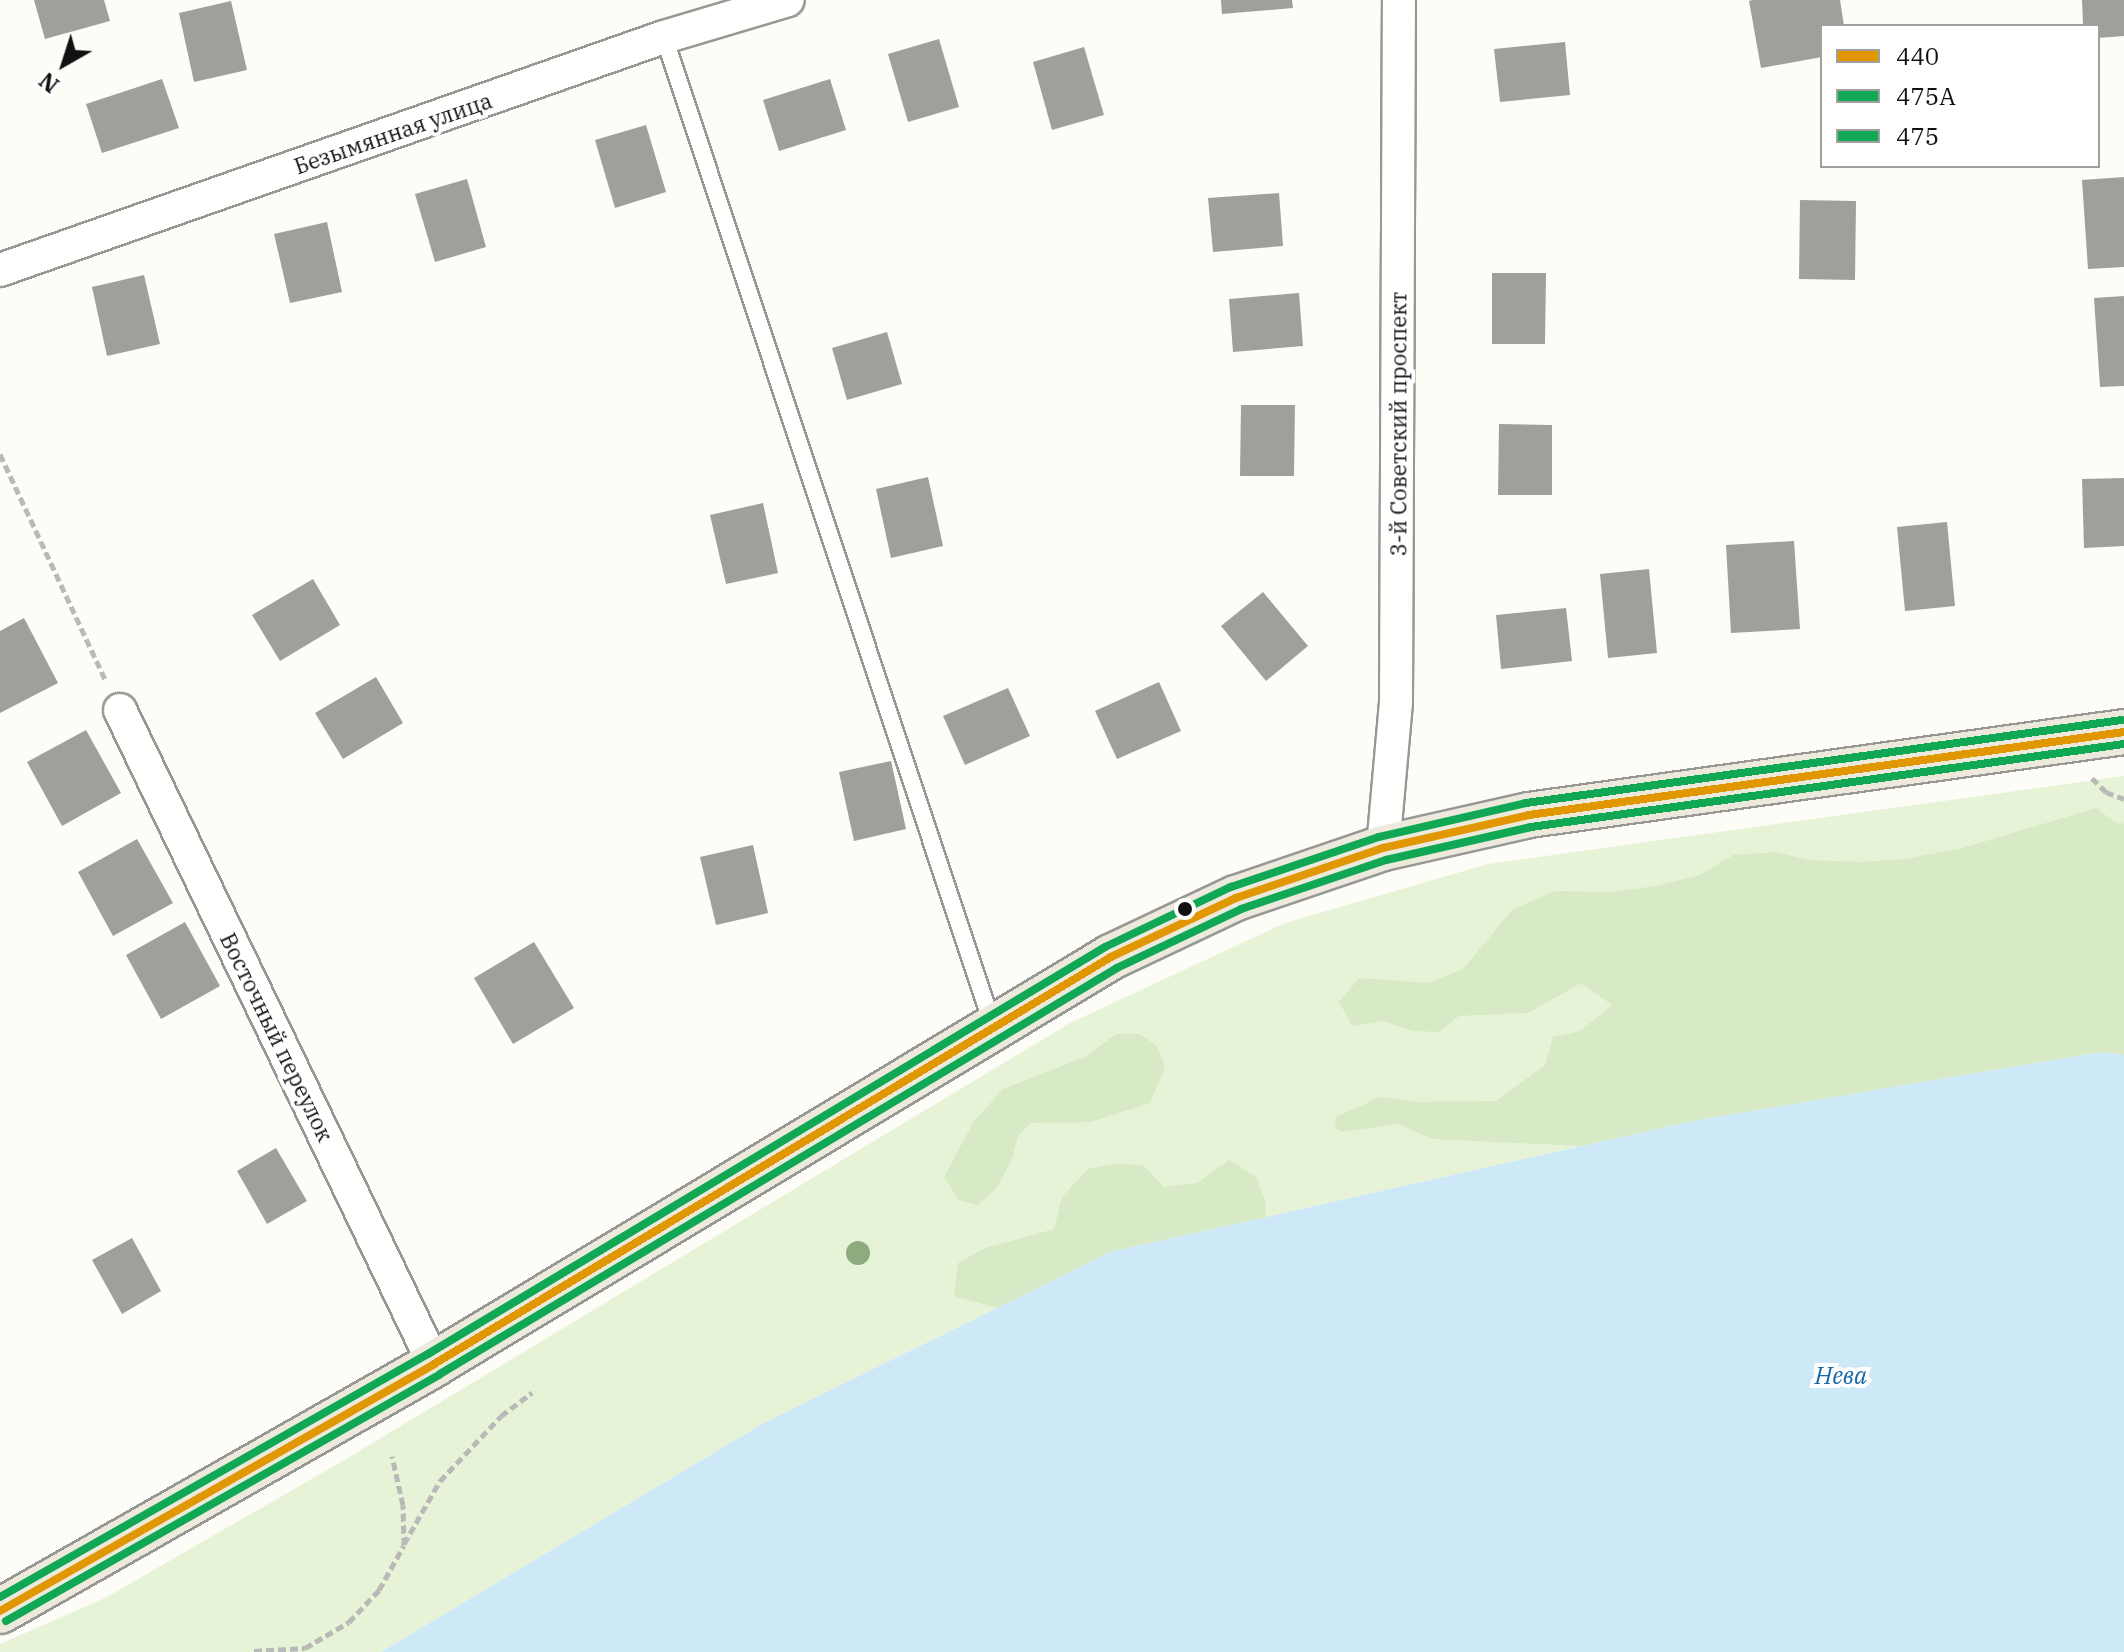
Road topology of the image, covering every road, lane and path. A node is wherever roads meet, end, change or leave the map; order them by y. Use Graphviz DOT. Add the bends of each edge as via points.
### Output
graph roads {
  1 [pos="788,0"];
  2 [pos="1399,0"];
  3 [pos="664,37"];
  4 [pos="0,270"];
  5 [pos="0,454"];
  6 [pos="120,710"];
  7 [pos="2124,732"];
  8 [pos="1383,848"];
  9 [pos="993,1027"];
  10 [pos="434,1364"];
  11 [pos="532,1393"];
  12 [pos="392,1456"];
  13 [pos="404,1545"];
  14 [pos="0,1611"];
  15 [pos="254,1651"];
  1 -- 3 [label="street, Безымянная улица"];
  2 -- 8 [label="street, 3-й Советский проспект" via="1396,702"];
  3 -- 4 [label="street, Безымянная улица"];
  3 -- 9 [label="lane"];
  5 -- 6 [label="path"];
  6 -- 10 [label="street, Восточный переулок"];
  7 -- 8 [label="main road" via="1529,815"];
  8 -- 9 [label="main road" via="1236,898 1111,957"];
  9 -- 10 [label="main road"];
  10 -- 14 [label="main road"];
  11 -- 13 [label="path" via="501,1416 440,1481"];
  12 -- 13 [label="path" via="403,1505"];
  13 -- 15 [label="path" via="379,1590 349,1622 305,1648"];
}
